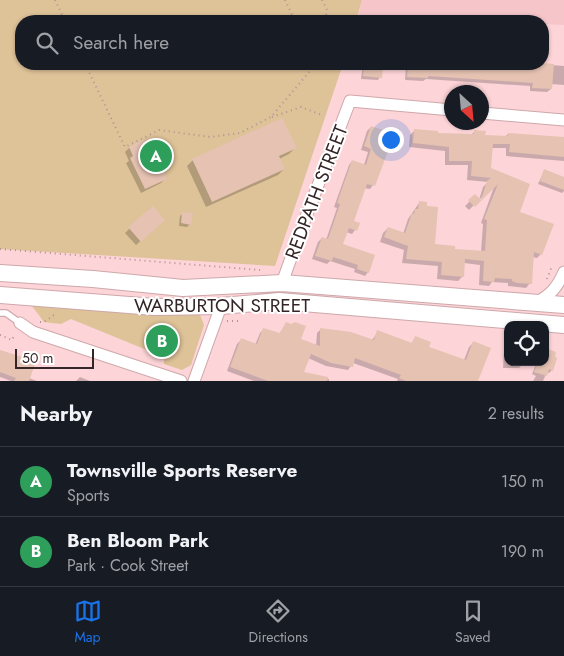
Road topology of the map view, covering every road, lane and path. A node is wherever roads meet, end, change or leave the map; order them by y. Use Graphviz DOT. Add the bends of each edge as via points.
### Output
graph roads {
  1 [pos="54,0"];
  2 [pos="285,0"];
  3 [pos="322,0"];
  4 [pos="62,15"];
  5 [pos="292,15"];
  6 [pos="326,15"];
  7 [pos="88,70"];
  8 [pos="310,70"];
  9 [pos="444,109"];
  10 [pos="313,111"];
  11 [pos="489,114"];
  12 [pos="322,115"];
  13 [pos="271,117"];
  14 [pos="311,117"];
  15 [pos="564,120"];
  16 [pos="564,272"];
  17 [pos="0,273"];
  18 [pos="282,283"];
  19 [pos="0,295"];
  20 [pos="537,302"];
  21 [pos="564,305"];
  22 [pos="0,313"];
  23 [pos="58,313"];
  24 [pos="218,314"];
  25 [pos="240,315"];
  26 [pos="20,322"];
  27 [pos="564,326"];
  28 [pos="0,335"];
  29 [pos="181,381"];
  30 [pos="194,381"];
  1 -- 4 [label="path"];
  2 -- 5 [label="path"];
  3 -- 6 [label="path"];
  7 -- 13 [label="path" via="126,147 158,130 210,137 240,134"];
  8 -- 13 [label="path"];
  9 -- 18 [label="street, REDPATH STREET" via="350,101"];
  10 -- 12 [label="path"];
  10 -- 13 [label="path" via="301,106"];
  10 -- 14 [label="path"];
  11 -- 15 [label="street"];
  16 -- 20 [label="street" via="555,289"];
  17 -- 18 [label="main road, WARBURTON STREET" via="94,278 183,288"];
  18 -- 20 [label="main road, WARBURTON STREET"];
  19 -- 24 [label="main road, WARBURTON STREET"];
  20 -- 21 [label="main road, WARBURTON STREET"];
  22 -- 26 [label="lane"];
  23 -- 26 [label="path" via="44,322"];
  24 -- 25 [label="path" via="238,321"];
  24 -- 27 [label="main road, WARBURTON STREET" via="279,301"];
  24 -- 30 [label="street"];
  26 -- 28 [label="path" via="12,340"];
  26 -- 29 [label="street" via="33,332"];
}
